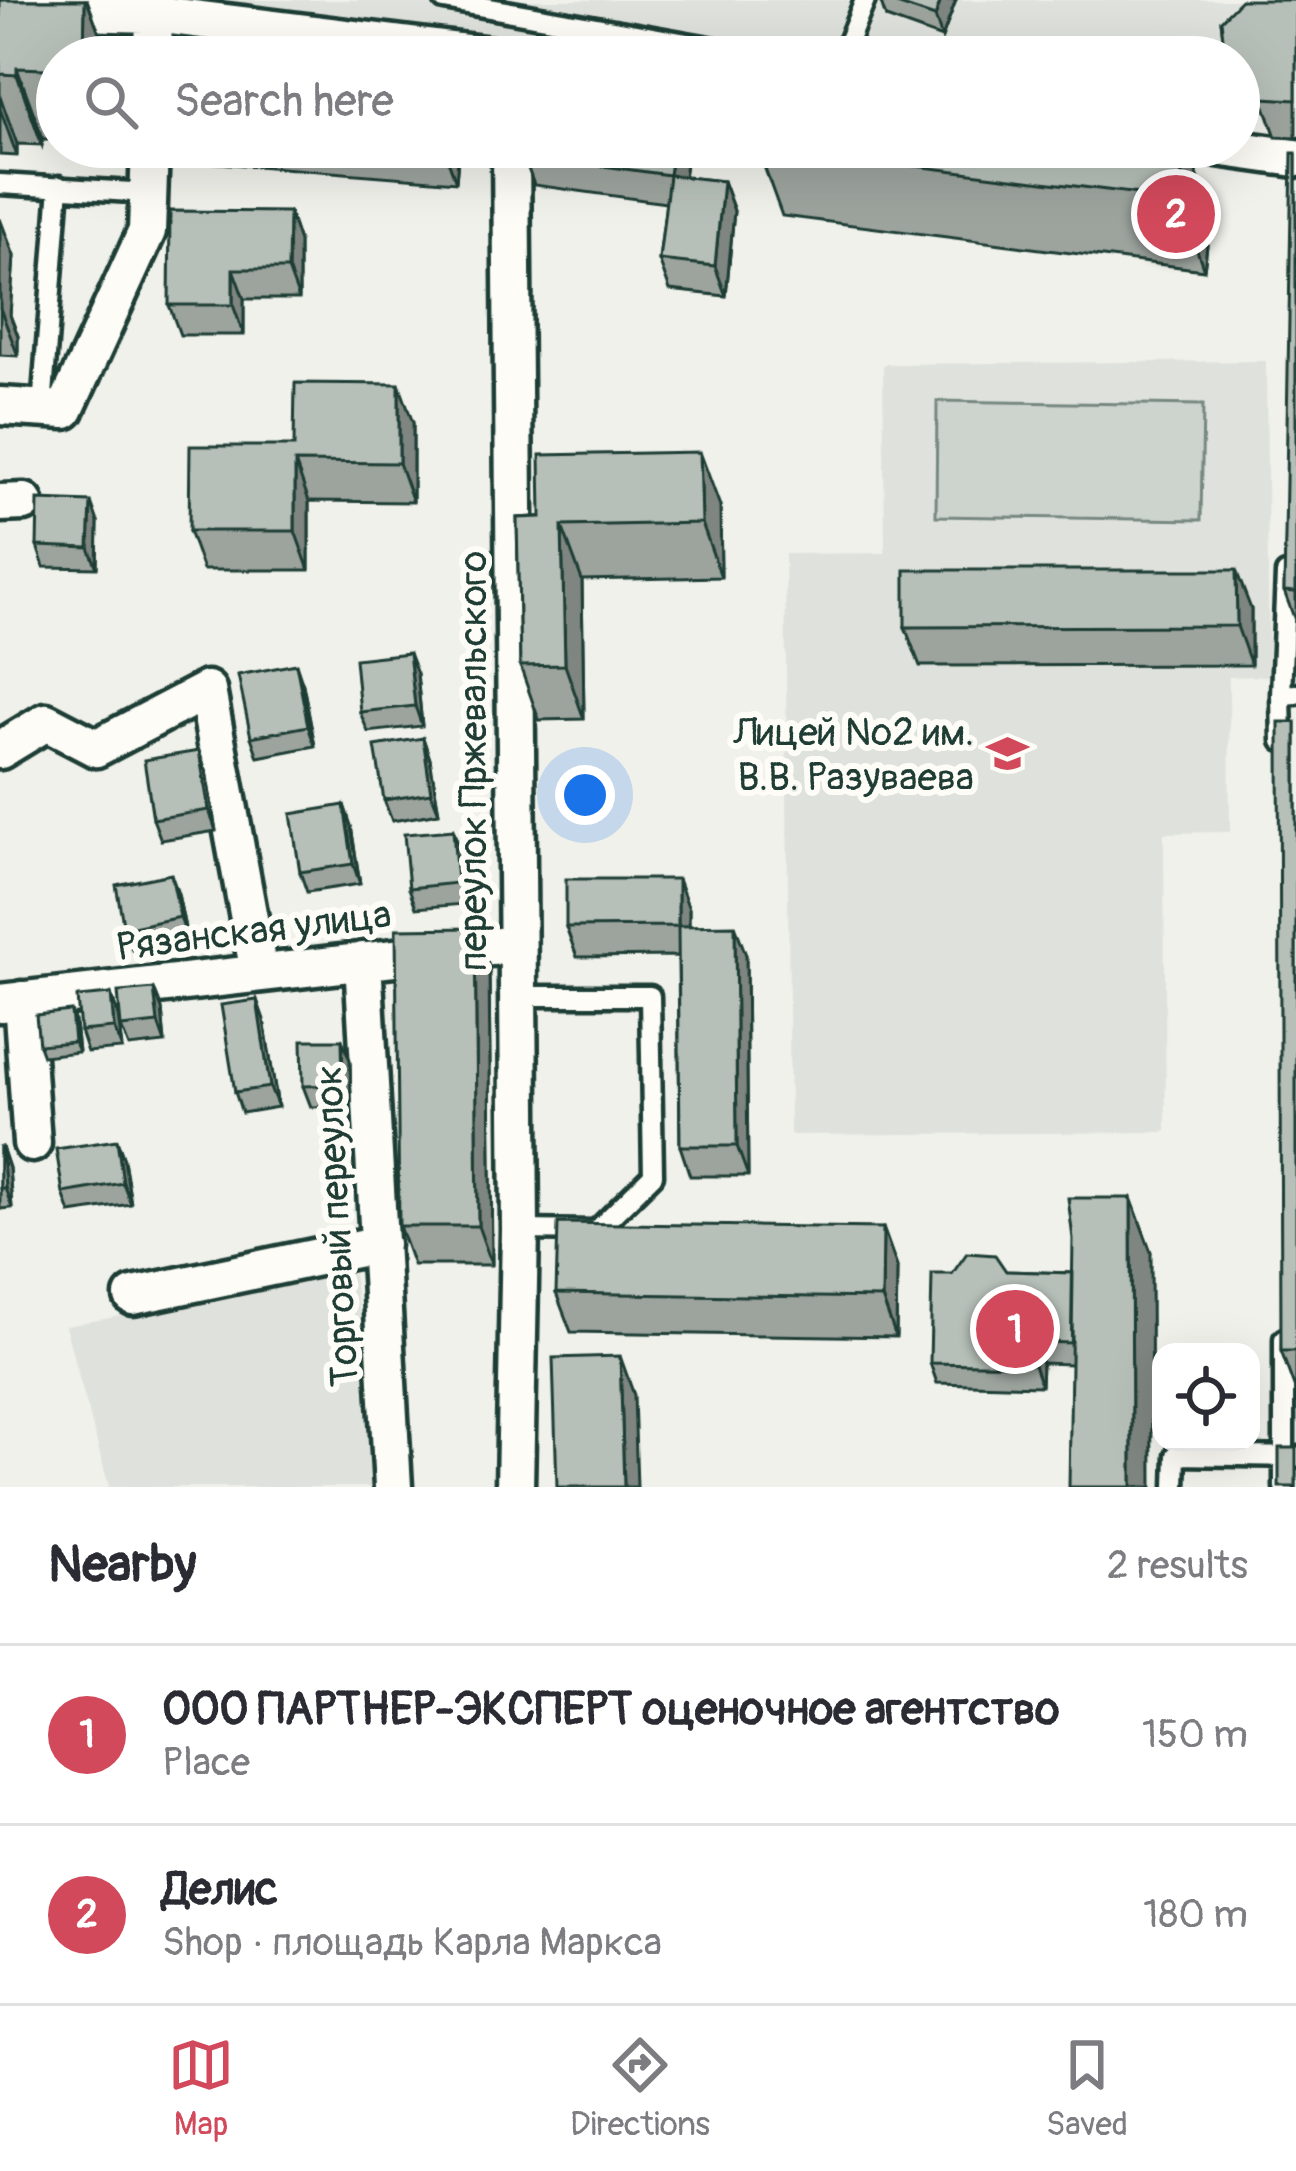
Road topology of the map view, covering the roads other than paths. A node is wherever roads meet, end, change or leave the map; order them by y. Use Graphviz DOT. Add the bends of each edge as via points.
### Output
graph roads {
  1 [pos="444,0"];
  2 [pos="865,0"];
  3 [pos="0,10"];
  4 [pos="154,14"];
  5 [pos="153,36"];
  6 [pos="331,36"];
  7 [pos="647,36"];
  8 [pos="850,36"];
  9 [pos="1260,153"];
  10 [pos="1296,158"];
  11 [pos="149,168"];
  12 [pos="511,168"];
  13 [pos="0,184"];
  14 [pos="59,186"];
  15 [pos="148,193"];
  16 [pos="0,406"];
  17 [pos="54,409"];
  18 [pos="1287,551"];
  19 [pos="1289,695"];
  20 [pos="0,750"];
  21 [pos="1282,763"];
  22 [pos="517,944"];
  23 [pos="363,961"];
  24 [pos="259,973"];
  25 [pos="517,996"];
  26 [pos="11,1001"];
  27 [pos="32,1143"];
  28 [pos="520,1230"];
  29 [pos="380,1244"];
  30 [pos="134,1296"];
  31 [pos="1284,1317"];
  32 [pos="1290,1457"];
  33 [pos="393,1487"];
  34 [pos="515,1487"];
  35 [pos="1175,1487"];
  36 [pos="1284,1487"];
  1 -- 7 [label="lane"];
  2 -- 8 [label="lane"];
  3 -- 4 [label="street"];
  4 -- 5 [label="street"];
  4 -- 6 [label="street"];
  9 -- 10 [label="street"];
  11 -- 15 [label="street"];
  12 -- 22 [label="street, переулок Пржевальского"];
  13 -- 14 [label="lane"];
  14 -- 15 [label="lane"];
  14 -- 17 [label="lane"];
  15 -- 17 [label="street" via="147,231"];
  16 -- 17 [label="street"];
  18 -- 19 [label="lane"];
  19 -- 21 [label="lane"];
  20 -- 24 [label="street" via="46,722 96,748 207,690"];
  22 -- 23 [label="street, Рязанская улица"];
  22 -- 25 [label="street, переулок Пржевальского"];
  23 -- 24 [label="street, Рязанская улица"];
  23 -- 29 [label="street, Торговый переулок"];
  24 -- 26 [label="street, Рязанская улица"];
  25 -- 28 [label="street, переулок Пржевальского"];
  25 -- 28 [label="lane" via="650,996 653,1175 596,1231"];
  26 -- 27 [label="street"];
  28 -- 34 [label="street, переулок Пржевальского"];
  29 -- 30 [label="street"];
  29 -- 33 [label="street, Торговый переулок"];
  31 -- 32 [label="lane"];
  32 -- 35 [label="lane" via="1176,1455"];
  32 -- 36 [label="lane"];
}
